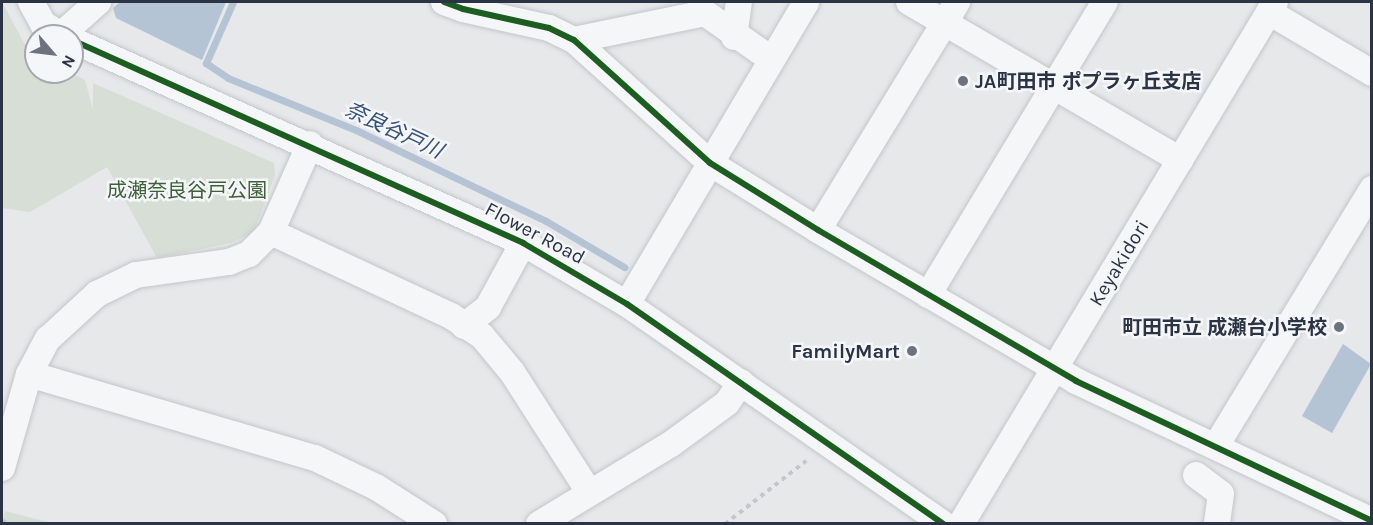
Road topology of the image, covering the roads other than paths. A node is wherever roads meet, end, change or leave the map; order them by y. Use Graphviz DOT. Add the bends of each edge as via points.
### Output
graph roads {
  1 [pos="31,2"];
  2 [pos="98,2"];
  3 [pos="444,2"];
  4 [pos="739,2"];
  5 [pos="806,2"];
  6 [pos="909,2"];
  7 [pos="1105,2"];
  8 [pos="1272,7"];
  9 [pos="528,11"];
  10 [pos="951,12"];
  11 [pos="43,24"];
  12 [pos="75,24"];
  13 [pos="734,37"];
  14 [pos="574,40"];
  15 [pos="84,45"];
  16 [pos="771,59"];
  17 [pos="1371,73"];
  18 [pos="1054,87"];
  19 [pos="310,144"];
  20 [pos="1180,160"];
  21 [pos="710,164"];
  22 [pos="1371,189"];
  23 [pos="818,230"];
  24 [pos="271,232"];
  25 [pos="523,243"];
  26 [pos="928,295"];
  27 [pos="627,304"];
  28 [pos="464,326"];
  29 [pos="1055,369"];
  30 [pos="29,374"];
  31 [pos="741,382"];
  32 [pos="1216,446"];
  33 [pos="2,468"];
  34 [pos="1196,475"];
  35 [pos="589,492"];
  36 [pos="1367,521"];
  37 [pos="434,524"];
  38 [pos="538,524"];
  39 [pos="944,524"];
  40 [pos="961,524"];
  41 [pos="1217,524"];
  1 -- 11 [label="street"];
  2 -- 12 [label="street"];
  3 -- 9 [label="street" via="463,9"];
  4 -- 13 [label="street"];
  5 -- 16 [label="street"];
  6 -- 10 [label="street"];
  7 -- 18 [label="street"];
  8 -- 17 [label="street"];
  8 -- 20 [label="street, Keyakidori"];
  9 -- 14 [label="street"];
  10 -- 18 [label="street"];
  10 -- 23 [label="street"];
  13 -- 14 [label="street" via="705,13"];
  13 -- 16 [label="street"];
  14 -- 21 [label="street"];
  15 -- 19 [label="street, Flower Road"];
  16 -- 21 [label="street"];
  18 -- 20 [label="street"];
  18 -- 26 [label="street"];
  19 -- 24 [label="street"];
  19 -- 25 [label="street, Flower Road"];
  20 -- 29 [label="street, Keyakidori"];
  21 -- 23 [label="street"];
  21 -- 27 [label="street"];
  22 -- 32 [label="street"];
  23 -- 26 [label="street"];
  24 -- 28 [label="street" via="451,316"];
  24 -- 30 [label="street" via="249,254 229,262 136,275 97,294 48,339"];
  25 -- 27 [label="street, Flower Road"];
  25 -- 28 [label="street" via="488,307"];
  26 -- 29 [label="street"];
  27 -- 31 [label="street, Flower Road"];
  28 -- 35 [label="street" via="498,351"];
  29 -- 32 [label="street"];
  29 -- 40 [label="street, Keyakidori"];
  30 -- 33 [label="street"];
  30 -- 37 [label="street" via="315,458 376,487"];
  31 -- 35 [label="street" via="727,403 671,444"];
  31 -- 39 [label="street, Flower Road"];
  32 -- 36 [label="street"];
  34 -- 41 [label="street" via="1221,494"];
  35 -- 38 [label="street"];
}
